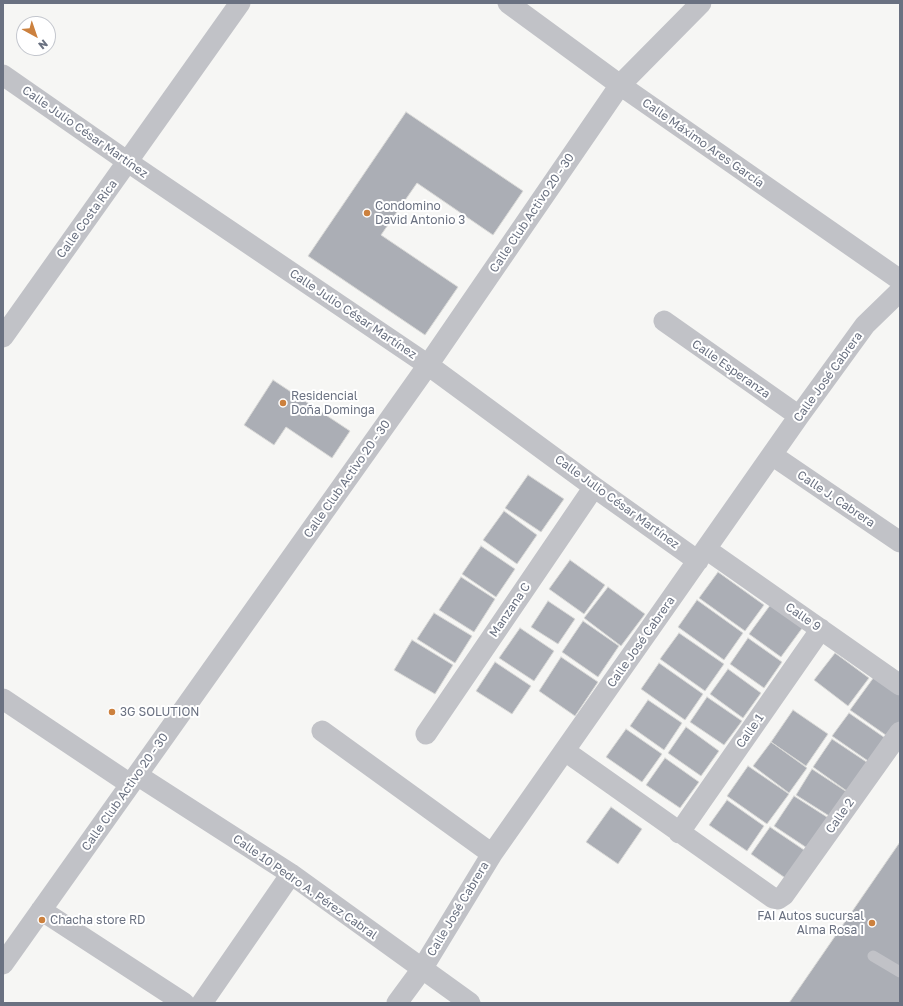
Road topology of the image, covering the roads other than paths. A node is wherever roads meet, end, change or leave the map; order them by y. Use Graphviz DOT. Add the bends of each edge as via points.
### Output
graph roads {
  1 [pos="240,3"];
  2 [pos="508,3"];
  3 [pos="701,3"];
  4 [pos="3,75"];
  5 [pos="620,85"];
  6 [pos="128,162"];
  7 [pos="900,280"];
  8 [pos="900,291"];
  9 [pos="664,321"];
  10 [pos="3,337"];
  11 [pos="428,365"];
  12 [pos="799,416"];
  13 [pos="772,455"];
  14 [pos="594,487"];
  15 [pos="900,542"];
  16 [pos="702,555"];
  17 [pos="821,629"];
  18 [pos="900,685"];
  19 [pos="3,699"];
  20 [pos="322,730"];
  21 [pos="900,732"];
  22 [pos="426,734"];
  23 [pos="565,751"];
  24 [pos="133,779"];
  25 [pos="679,833"];
  26 [pos="492,854"];
  27 [pos="291,874"];
  28 [pos="41,910"];
  29 [pos="873,956"];
  30 [pos="3,964"];
  31 [pos="422,969"];
  32 [pos="900,972"];
  33 [pos="184,1003"];
  34 [pos="202,1003"];
  35 [pos="397,1003"];
  36 [pos="470,1003"];
  1 -- 6 [label="street, Calle Costa Rica"];
  2 -- 5 [label="street, Calle Máximo Ares García"];
  3 -- 5 [label="street, Calle Club Activo 20 - 30"];
  4 -- 6 [label="street, Calle Julio César Martínez"];
  5 -- 7 [label="street, Calle Máximo Ares García"];
  5 -- 11 [label="street, Calle Club Activo 20 - 30"];
  6 -- 10 [label="street, Calle Costa Rica"];
  6 -- 11 [label="street, Calle Julio César Martínez"];
  8 -- 12 [label="street, Calle José Cabrera" via="865,326"];
  9 -- 12 [label="street, Calle Esperanza"];
  11 -- 14 [label="street, Calle Julio César Martínez"];
  11 -- 24 [label="street, Calle Club Activo 20 - 30"];
  12 -- 13 [label="street, Calle José Cabrera"];
  13 -- 15 [label="street, Calle J. Cabrera"];
  13 -- 16 [label="street, Calle José Cabrera"];
  14 -- 16 [label="street, Calle Julio César Martínez"];
  14 -- 22 [label="street, Manzana C"];
  16 -- 17 [label="street, Calle 9"];
  16 -- 23 [label="street, Calle José Cabrera"];
  17 -- 18 [label="street, Calle 9"];
  17 -- 25 [label="street, Calle 1"];
  19 -- 24 [label="street, Calle 10 Pedro A. Pérez Cabral"];
  20 -- 26 [label="street"];
  21 -- 25 [label="street, Calle 2" via="784,895 778,899"];
  23 -- 25 [label="street"];
  23 -- 26 [label="street, Calle José Cabrera"];
  24 -- 27 [label="street, Calle 10 Pedro A. Pérez Cabral"];
  24 -- 28 [label="street, Calle Club Activo 20 - 30"];
  26 -- 31 [label="street, Calle José Cabrera"];
  27 -- 31 [label="street, Calle 10 Pedro A. Pérez Cabral"];
  27 -- 34 [label="street"];
  28 -- 30 [label="street, Calle Club Activo 20 - 30"];
  28 -- 33 [label="street"];
  29 -- 32 [label="lane"];
  31 -- 35 [label="street, Calle José Cabrera"];
  31 -- 36 [label="street, Calle 10 Pedro A. Pérez Cabral"];
}
